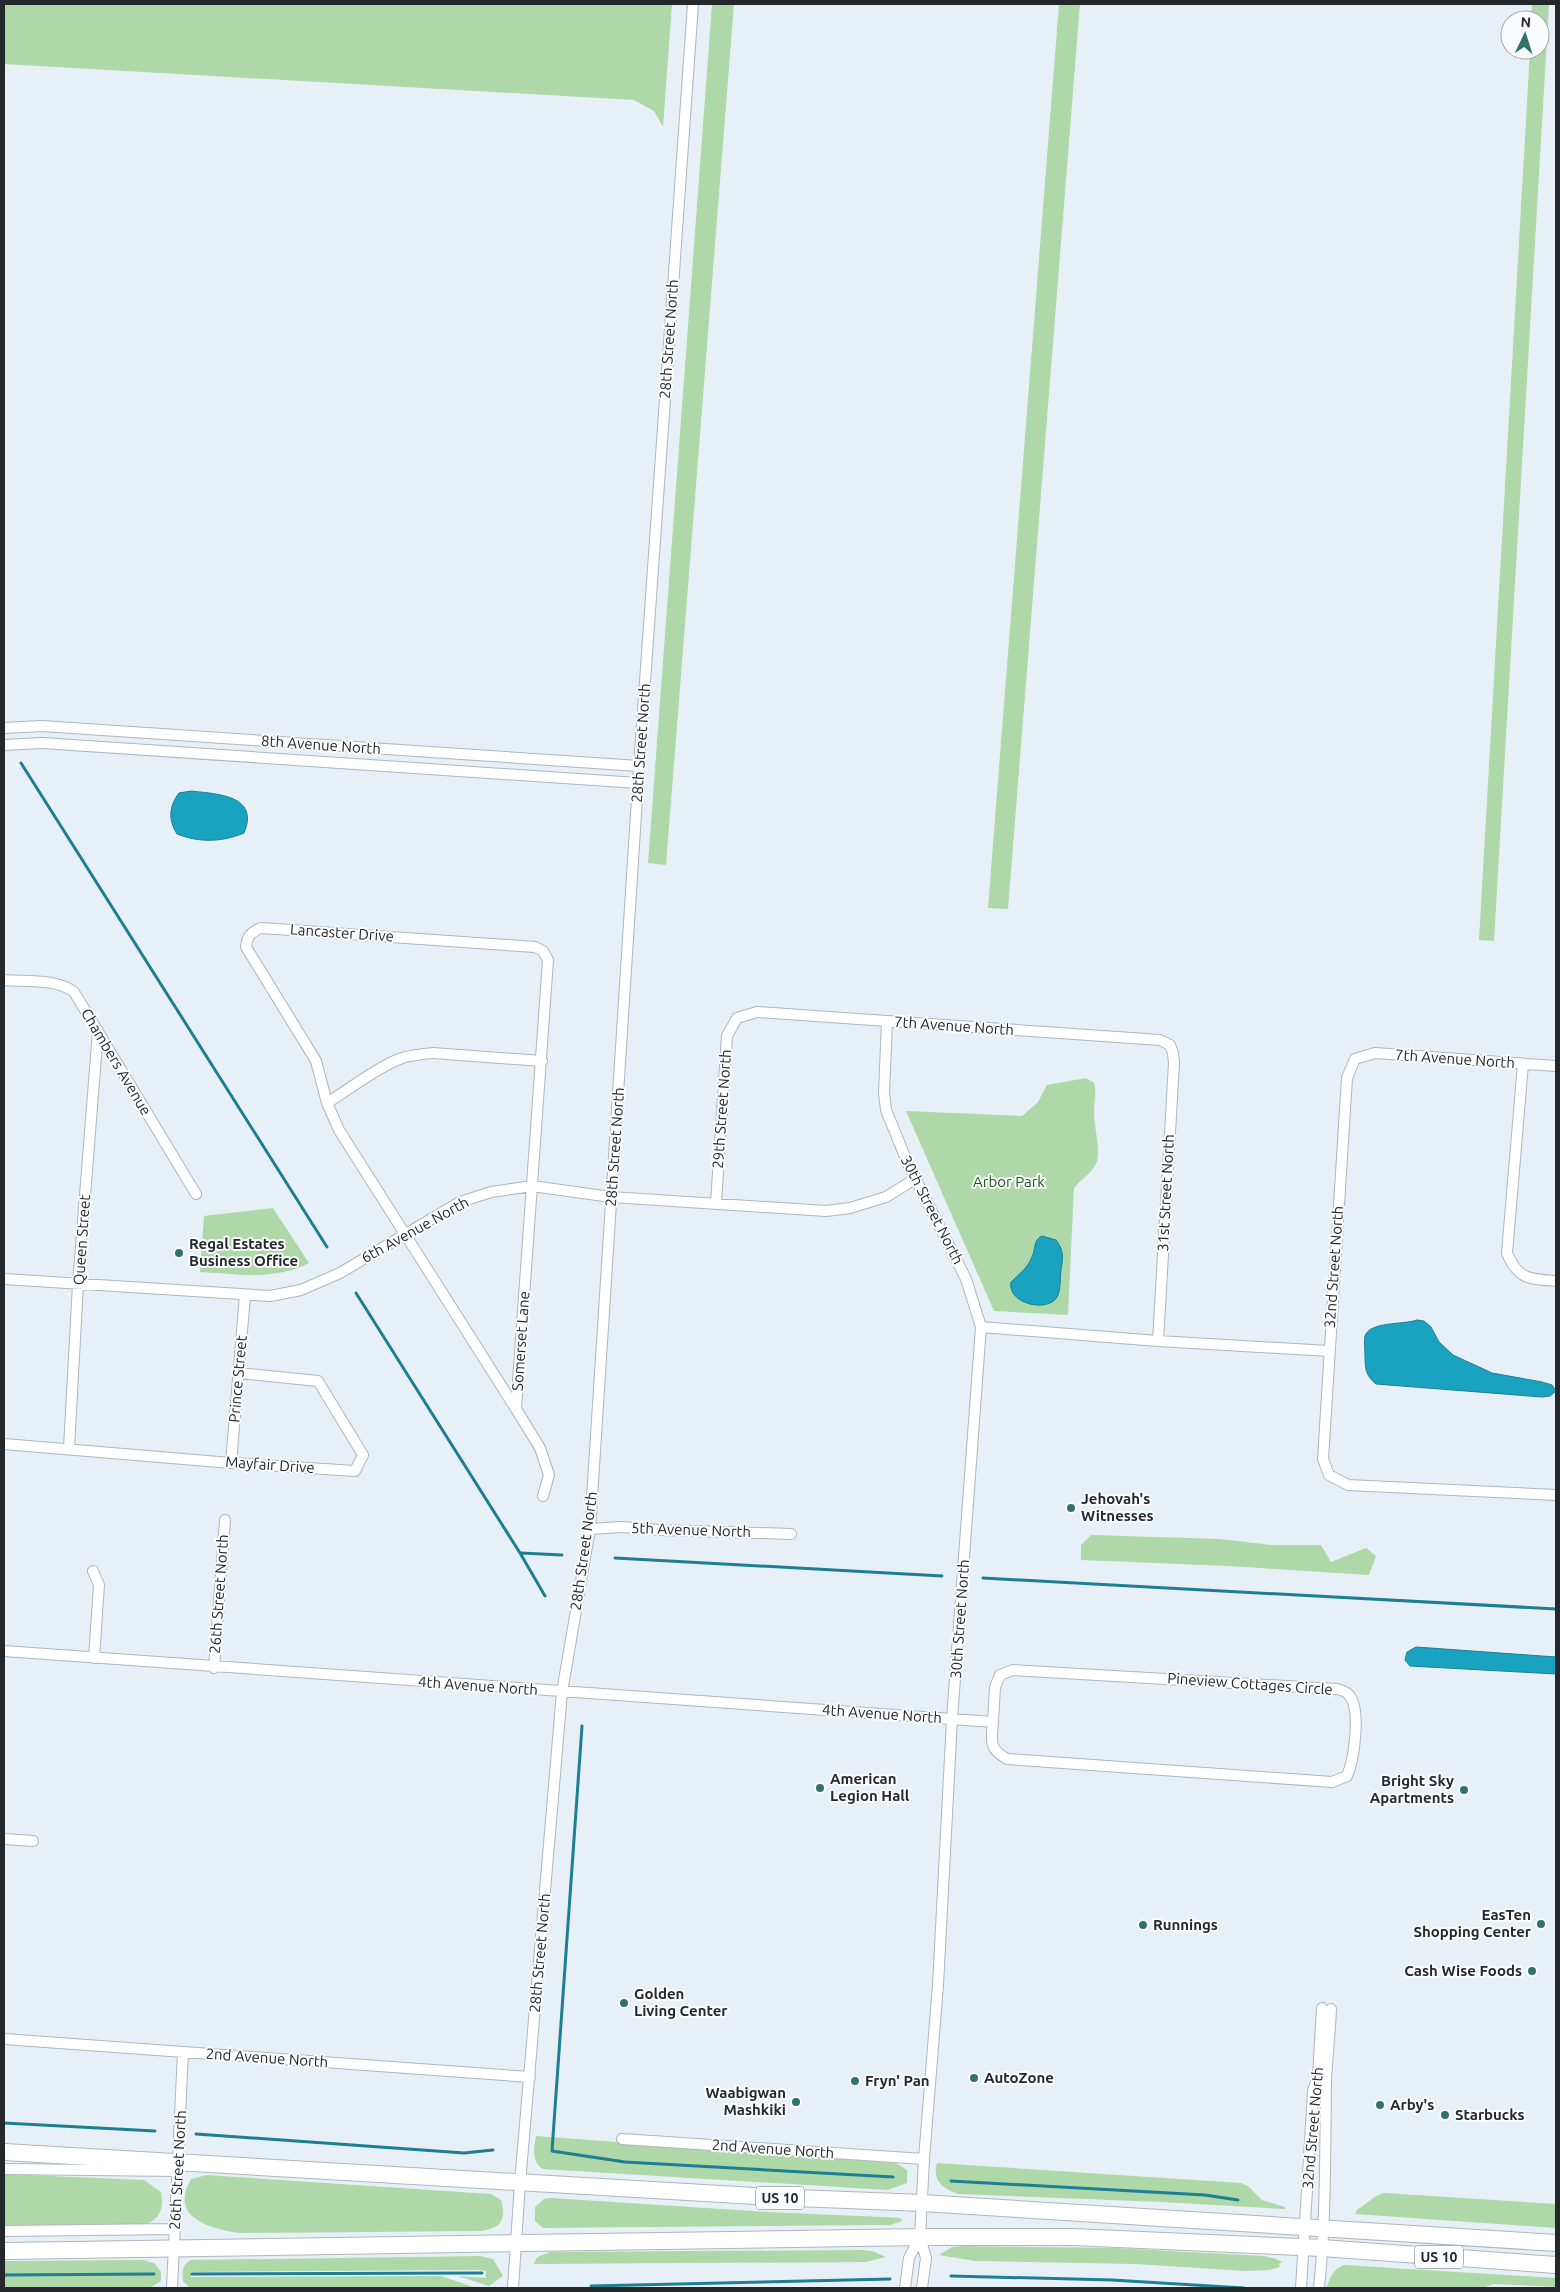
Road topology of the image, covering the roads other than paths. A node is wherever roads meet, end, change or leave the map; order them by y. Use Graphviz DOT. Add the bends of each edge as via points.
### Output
graph roads {
  1 [pos="693,4"];
  2 [pos="4,728"];
  3 [pos="4,745"];
  4 [pos="639,766"];
  5 [pos="638,783"];
  6 [pos="4,980"];
  7 [pos="737,1018"];
  8 [pos="887,1022"];
  9 [pos="98,1032"];
  10 [pos="1170,1044"];
  11 [pos="1355,1059"];
  12 [pos="542,1060"];
  13 [pos="1523,1064"];
  14 [pos="1556,1066"];
  15 [pos="327,1103"];
  16 [pos="915,1179"];
  17 [pos="532,1186"];
  18 [pos="196,1194"];
  19 [pos="612,1197"];
  20 [pos="716,1203"];
  21 [pos="404,1236"];
  22 [pos="4,1279"];
  23 [pos="1556,1281"];
  24 [pos="78,1284"];
  25 [pos="245,1295"];
  26 [pos="981,1327"];
  27 [pos="1158,1341"];
  28 [pos="1329,1351"];
  29 [pos="239,1373"];
  30 [pos="516,1409"];
  31 [pos="4,1444"];
  32 [pos="69,1448"];
  33 [pos="231,1463"];
  34 [pos="1556,1495"];
  35 [pos="543,1496"];
  36 [pos="225,1520"];
  37 [pos="590,1529"];
  38 [pos="791,1534"];
  39 [pos="93,1571"];
  40 [pos="4,1652"];
  41 [pos="94,1658"];
  42 [pos="214,1668"];
  43 [pos="562,1692"];
  44 [pos="952,1719"];
  45 [pos="992,1722"];
  46 [pos="4,1839"];
  47 [pos="33,1841"];
  48 [pos="4,2039"];
  49 [pos="183,2052"];
  50 [pos="530,2077"];
  51 [pos="622,2139"];
  52 [pos="4,2152"];
  53 [pos="924,2160"];
  54 [pos="178,2166"];
  55 [pos="4,2169"];
  56 [pos="520,2183"];
  57 [pos="922,2203"];
  58 [pos="1305,2228"];
  59 [pos="175,2229"];
  60 [pos="1323,2229"];
  61 [pos="4,2231"];
  62 [pos="920,2237"];
  63 [pos="516,2243"];
  64 [pos="1556,2243"];
  65 [pos="1304,2247"];
  66 [pos="1322,2248"];
  67 [pos="174,2249"];
  68 [pos="4,2251"];
  69 [pos="1556,2265"];
  70 [pos="172,2288"];
  71 [pos="514,2288"];
  72 [pos="905,2288"];
  73 [pos="922,2288"];
  74 [pos="1301,2288"];
  75 [pos="1319,2288"];
  1 -- 4 [label="street, 28th Street North"];
  2 -- 4 [label="street, 8th Avenue North" via="42,726"];
  3 -- 5 [label="street, 8th Avenue North" via="42,743"];
  4 -- 5 [label="street, 28th Street North"];
  5 -- 19 [label="street, 28th Street North"];
  6 -- 9 [label="street, Chambers Avenue" via="68,987"];
  7 -- 8 [label="street, 7th Avenue North" via="757,1012"];
  7 -- 20 [label="street, 29th Street North" via="727,1036"];
  8 -- 10 [label="street, 7th Avenue North" via="1146,1038"];
  8 -- 16 [label="street, 30th Street North" via="886,1110"];
  9 -- 18 [label="street, Chambers Avenue"];
  9 -- 24 [label="street, Queen Street"];
  10 -- 27 [label="street, 31st Street North" via="1174,1063"];
  11 -- 13 [label="street, 7th Avenue North" via="1375,1054"];
  11 -- 28 [label="street, 32nd Street North" via="1348,1078"];
  12 -- 15 [label="street" via="433,1053 417,1055 389,1065"];
  12 -- 15 [label="street, Lancaster Drive" via="548,960 543,951 535,947 261,928 252,931 246,947 316,1061"];
  12 -- 17 [label="street, Lancaster Drive"];
  13 -- 14 [label="street, 7th Avenue North"];
  13 -- 23 [label="street" via="1507,1253 1513,1268 1532,1279"];
  15 -- 21 [label="street, Lancaster Drive" via="339,1130"];
  16 -- 20 [label="street, 6th Avenue North" via="886,1197 850,1208 826,1211"];
  16 -- 26 [label="street, 30th Street North" via="966,1279"];
  17 -- 19 [label="street, 6th Avenue North"];
  17 -- 21 [label="street, 6th Avenue North" via="491,1192 460,1202"];
  17 -- 30 [label="street, Somerset Lane"];
  19 -- 20 [label="street, 6th Avenue North"];
  19 -- 37 [label="street, 28th Street North"];
  21 -- 25 [label="street, 6th Avenue North" via="340,1273 301,1290 270,1296"];
  21 -- 30 [label="street, Somerset Lane"];
  22 -- 24 [label="street, 6th Avenue North"];
  24 -- 25 [label="street, 6th Avenue North"];
  24 -- 32 [label="street, Queen Street"];
  25 -- 29 [label="street, Prince Street"];
  26 -- 27 [label="street"];
  26 -- 44 [label="street, 30th Street North"];
  27 -- 28 [label="street"];
  28 -- 34 [label="street, 32nd Street North" via="1323,1458 1328,1475 1348,1485"];
  29 -- 33 [label="street, Prince Street"];
  29 -- 33 [label="street, Mayfair Drive" via="318,1381 363,1455 355,1470"];
  30 -- 35 [label="street" via="540,1448 549,1475"];
  31 -- 32 [label="street, Mayfair Drive"];
  32 -- 33 [label="street, Mayfair Drive"];
  36 -- 42 [label="street, 26th Street North"];
  37 -- 38 [label="street, 5th Avenue North" via="622,1527"];
  37 -- 43 [label="street, 28th Street North"];
  39 -- 41 [label="street" via="99,1585"];
  40 -- 41 [label="street, 4th Avenue North"];
  41 -- 42 [label="street, 4th Avenue North"];
  42 -- 43 [label="street, 4th Avenue North"];
  43 -- 44 [label="street, 4th Avenue North"];
  43 -- 50 [label="street, 28th Street North"];
  44 -- 45 [label="street"];
  44 -- 53 [label="street, 30th Street North" via="938,1985"];
  45 -- 45 [label="street, Pineview Cottages Circle" via="994,1687 1000,1675 1012,1670 1338,1689 1349,1694 1356,1708 1352,1763 1347,1776 1332,1782 1007,1759 997,1753 991,1742"];
  46 -- 47 [label="street"];
  48 -- 49 [label="street, 2nd Avenue North"];
  49 -- 50 [label="street, 2nd Avenue North"];
  49 -- 54 [label="street, 26th Street North"];
  50 -- 56 [label="street, 28th Street North"];
  51 -- 53 [label="street, 2nd Avenue North"];
  52 -- 54 [label="main road, US 10"];
  53 -- 57 [label="street, 30th Street North"];
  54 -- 55 [label="street"];
  54 -- 56 [label="main road, US 10"];
  54 -- 59 [label="street, 26th Street North"];
  56 -- 57 [label="main road, US 10"];
  56 -- 63 [label="street, 28th Street North"];
  57 -- 58 [label="main road, US 10"];
  57 -- 62 [label="street, 30th Street North"];
  58 -- 60 [label="main road, US 10"];
  58 -- 60 [label="street, 32nd Street North" via="1313,2091 1327,2009"];
  58 -- 65 [label="street, 32nd Street North"];
  59 -- 61 [label="street"];
  59 -- 67 [label="street, 26th Street North"];
  60 -- 64 [label="main road, US 10"];
  60 -- 66 [label="street, 32nd Street North"];
  62 -- 63 [label="main road, US 10"];
  62 -- 65 [label="main road, US 10" via="1073,2237"];
  62 -- 72 [label="street, 30th Street North" via="909,2258"];
  62 -- 73 [label="street, 30th Street North" via="926,2258"];
  63 -- 67 [label="main road, US 10"];
  63 -- 71 [label="street, 28th Street North"];
  65 -- 66 [label="main road, US 10"];
  65 -- 74 [label="street, 32nd Street North"];
  66 -- 69 [label="main road, US 10"];
  66 -- 75 [label="street, 32nd Street North"];
  67 -- 68 [label="main road, US 10"];
  67 -- 70 [label="street, 26th Street North"];
}
